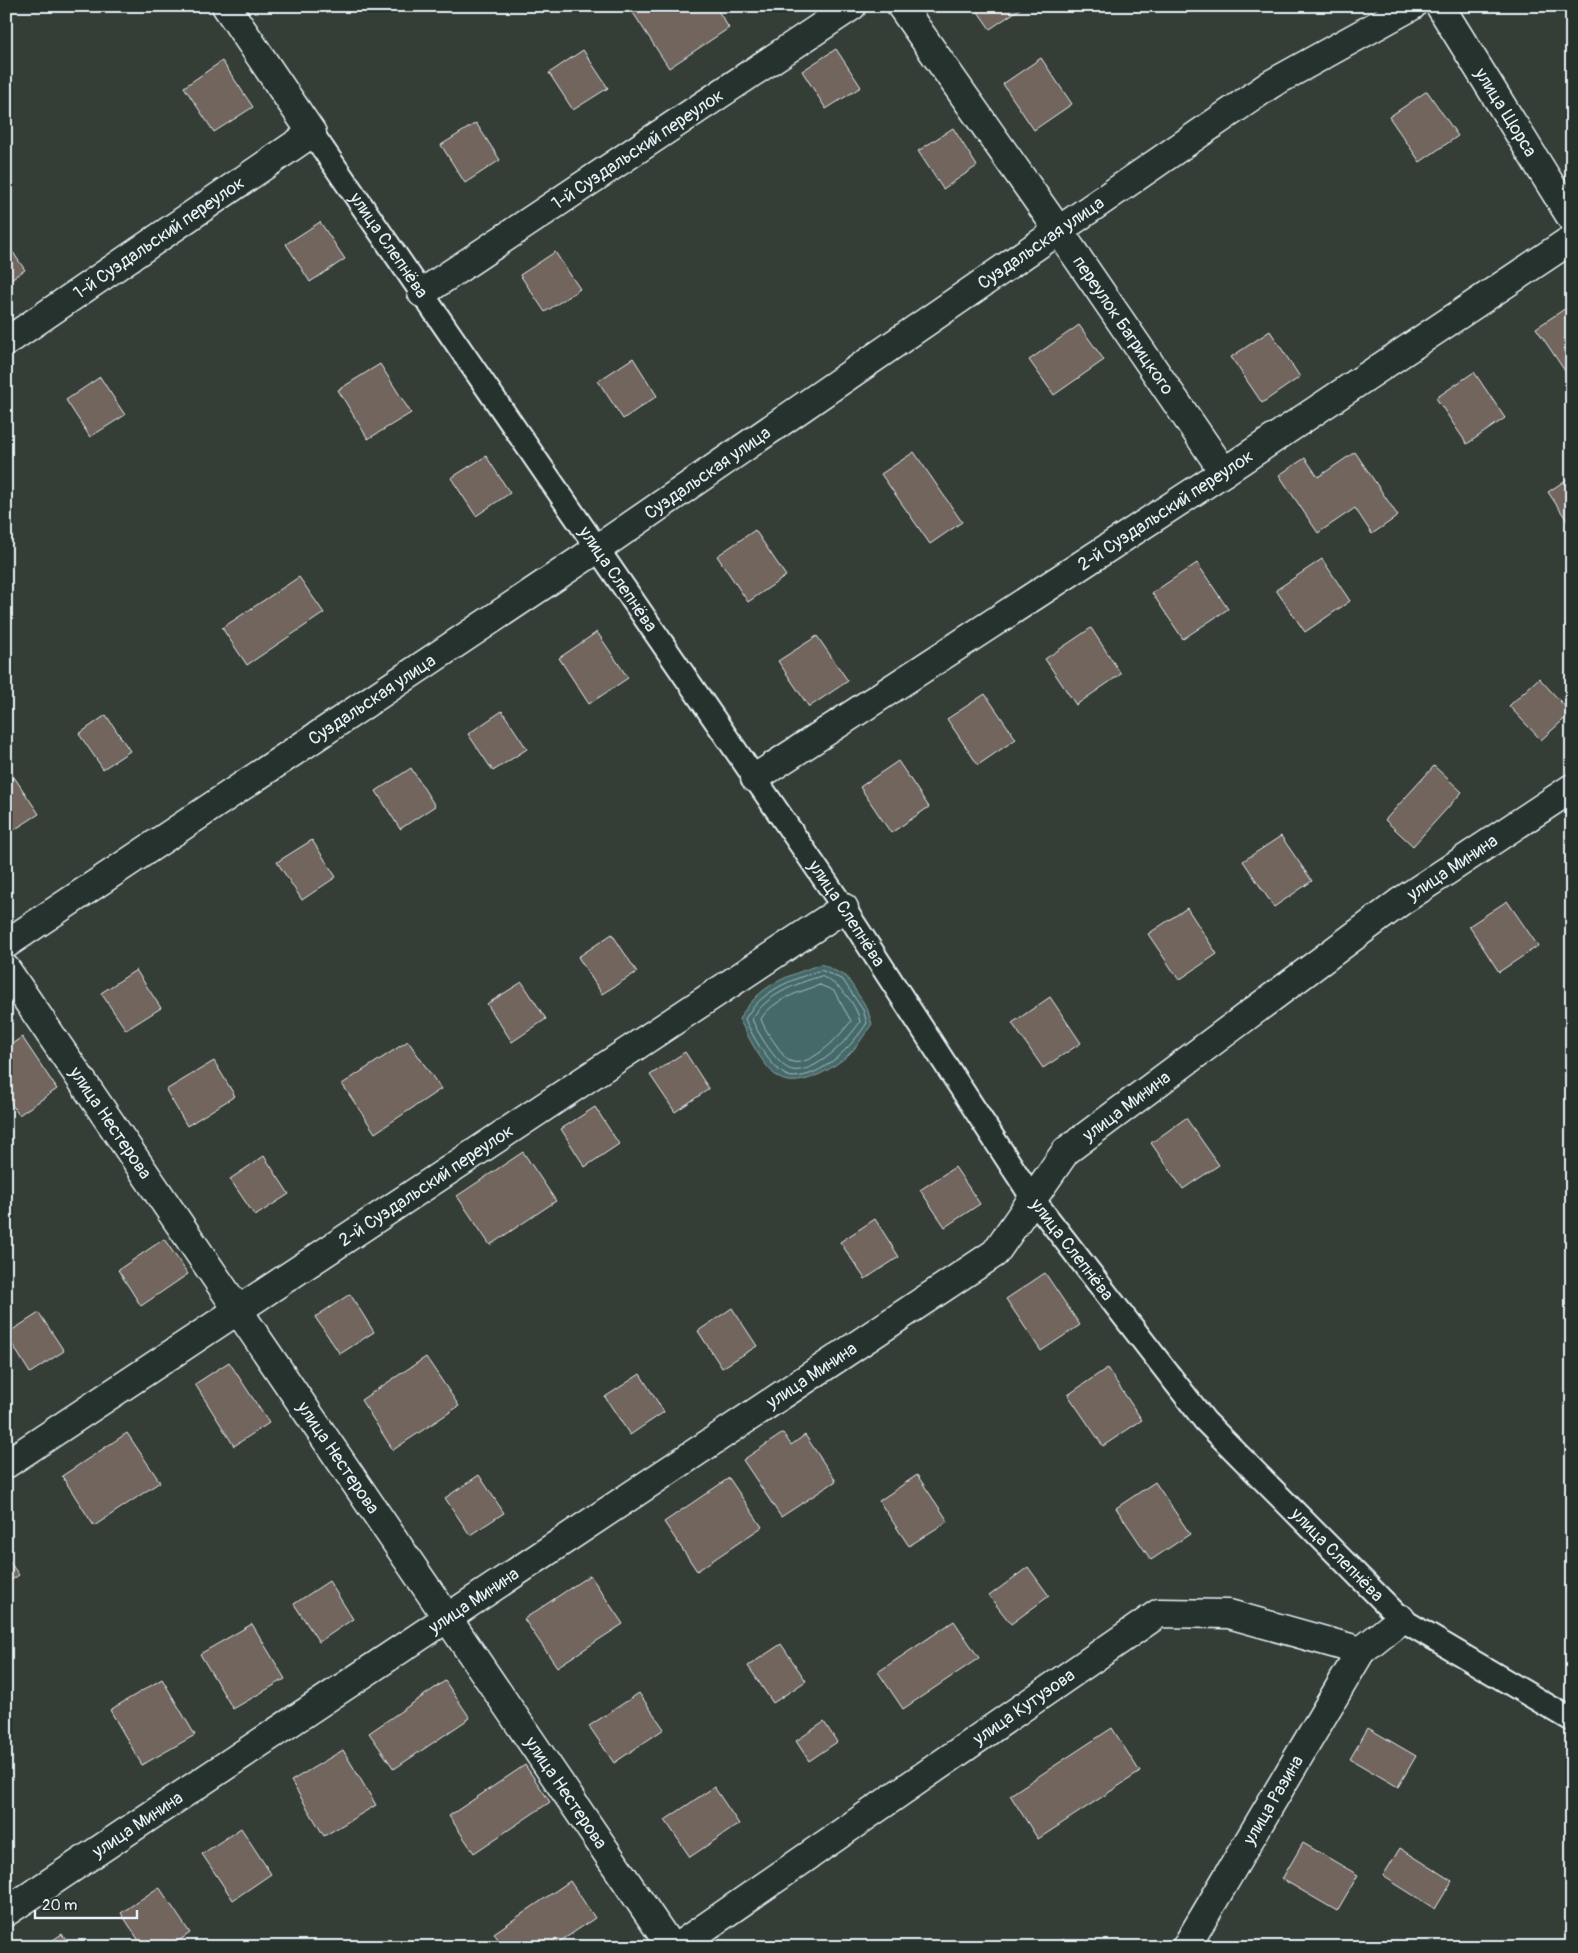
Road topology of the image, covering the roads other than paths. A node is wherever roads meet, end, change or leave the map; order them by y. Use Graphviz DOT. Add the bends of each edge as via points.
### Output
graph roads {
  1 [pos="226,6"];
  2 [pos="852,6"];
  3 [pos="901,6"];
  4 [pos="1412,6"];
  5 [pos="1440,6"];
  6 [pos="312,133"];
  7 [pos="1572,219"];
  8 [pos="1060,231"];
  9 [pos="1572,239"];
  10 [pos="422,293"];
  11 [pos="6,342"];
  12 [pos="1224,472"];
  13 [pos="596,549"];
  14 [pos="755,778"];
  15 [pos="1572,788"];
  16 [pos="844,908"];
  17 [pos="6,944"];
  18 [pos="6,969"];
  19 [pos="1033,1199"];
  20 [pos="239,1310"];
  21 [pos="6,1464"];
  22 [pos="448,1617"];
  23 [pos="1401,1619"];
  24 [pos="1361,1651"];
  25 [pos="1572,1720"];
  26 [pos="6,1912"];
  27 [pos="671,1947"];
  28 [pos="677,1947"];
  29 [pos="1186,1947"];
  1 -- 6 [label="street, улица Слепнёва"];
  2 -- 10 [label="street, 1-й Суздальский переулок"];
  3 -- 8 [label="street, переулок Багрицкого"];
  4 -- 8 [label="street, Суздальская улица" via="1271,84"];
  5 -- 7 [label="street, улица Щорса"];
  6 -- 10 [label="street, улица Слепнёва"];
  6 -- 11 [label="street, 1-й Суздальский переулок"];
  8 -- 12 [label="street, переулок Багрицкого"];
  8 -- 13 [label="street, Суздальская улица"];
  9 -- 12 [label="street, 2-й Суздальский переулок"];
  10 -- 13 [label="street, улица Слепнёва"];
  12 -- 14 [label="street, 2-й Суздальский переулок"];
  13 -- 14 [label="street, улица Слепнёва"];
  13 -- 17 [label="street, Суздальская улица"];
  14 -- 16 [label="street, улица Слепнёва"];
  15 -- 19 [label="street, улица Минина" via="1400,902 1066,1151"];
  16 -- 19 [label="street, улица Слепнёва"];
  16 -- 20 [label="street, 2-й Суздальский переулок"];
  18 -- 20 [label="street, улица Нестерова"];
  19 -- 22 [label="street, улица Минина" via="995,1253"];
  19 -- 23 [label="street, улица Слепнёва" via="1205,1421"];
  20 -- 21 [label="street, 2-й Суздальский переулок"];
  20 -- 22 [label="street, улица Нестерова"];
  22 -- 26 [label="street, улица Минина"];
  22 -- 27 [label="street, улица Нестерова"];
  23 -- 24 [label="street"];
  23 -- 25 [label="street, улица Слепнёва"];
  24 -- 28 [label="street, улица Кутузова" via="1229,1614 1159,1613"];
  24 -- 29 [label="street, улица Разина"];
}
